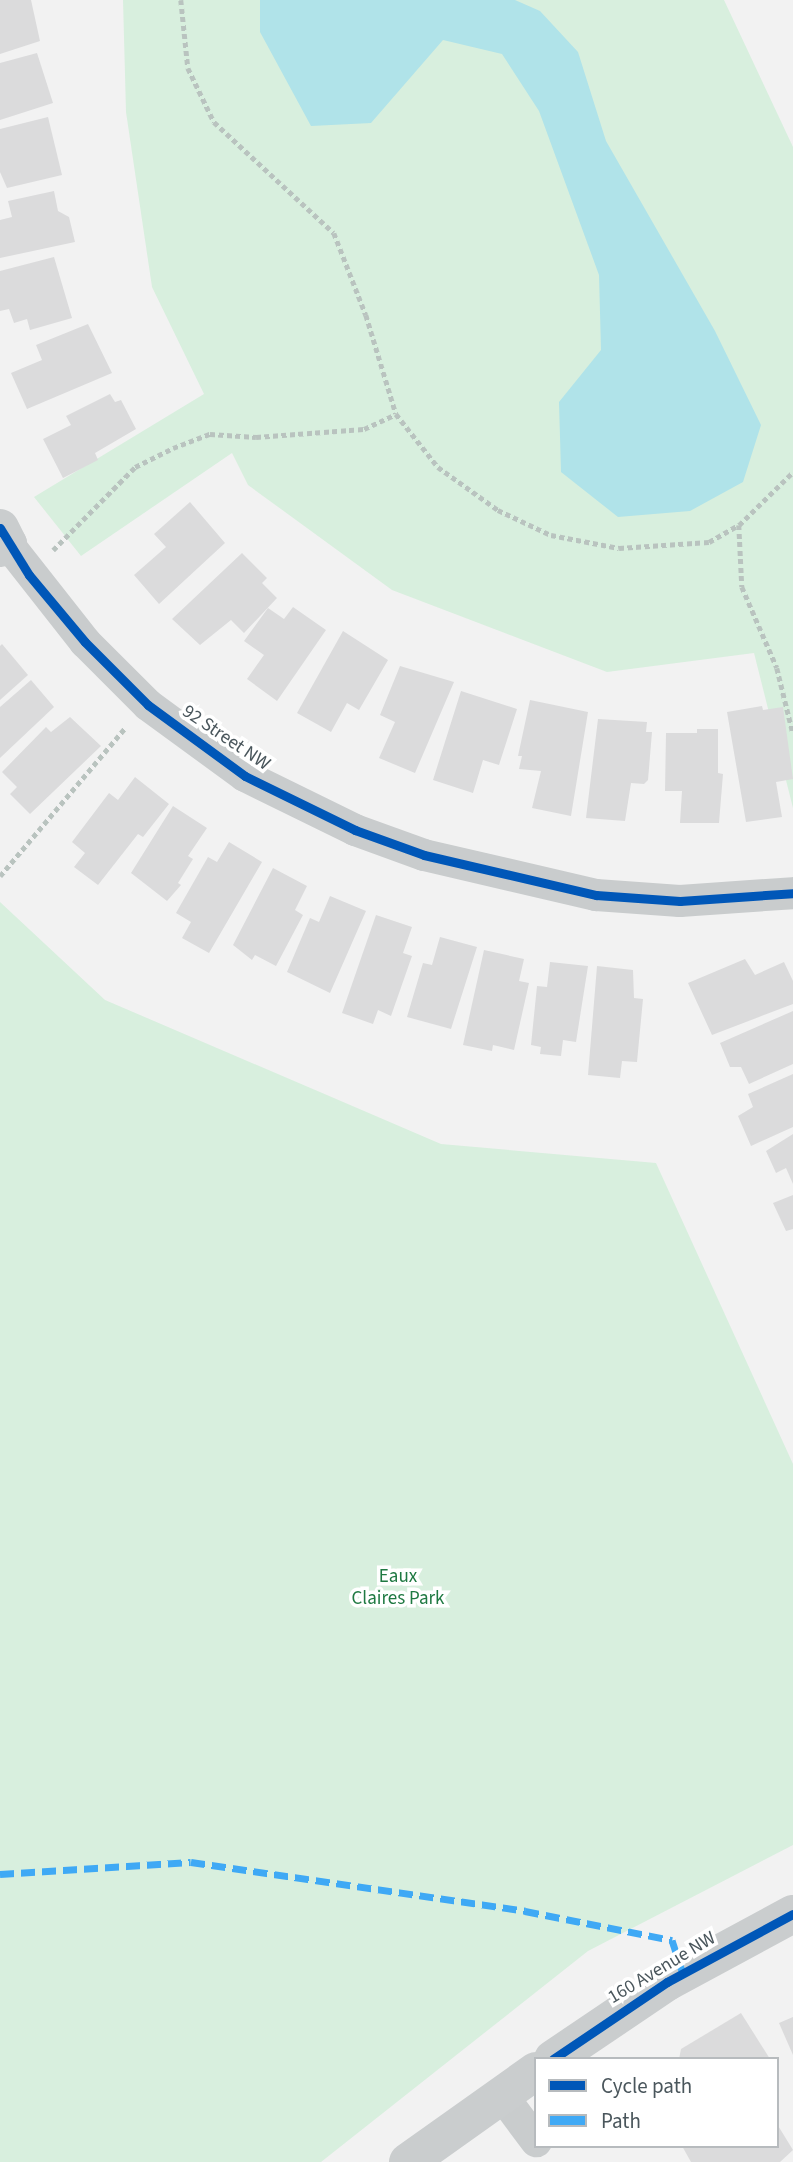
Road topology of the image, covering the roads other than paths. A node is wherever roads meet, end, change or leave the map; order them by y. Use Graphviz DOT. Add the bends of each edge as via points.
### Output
graph roads {
  1 [pos="3,540"];
  2 [pos="793,893"];
  3 [pos="793,1914"];
  4 [pos="556,2057"];
  5 [pos="534,2072"];
  6 [pos="501,2094"];
  7 [pos="534,2138"];
  8 [pos="408,2162"];
  1 -- 2 [label="street, 92 Street NW" via="85,642 148,705 245,776 355,830 424,855 596,895 680,901"];
  3 -- 4 [label="street, 160 Avenue NW" via="667,1982"];
  5 -- 6 [label="street"];
  6 -- 7 [label="street"];
  6 -- 8 [label="street"];
}
